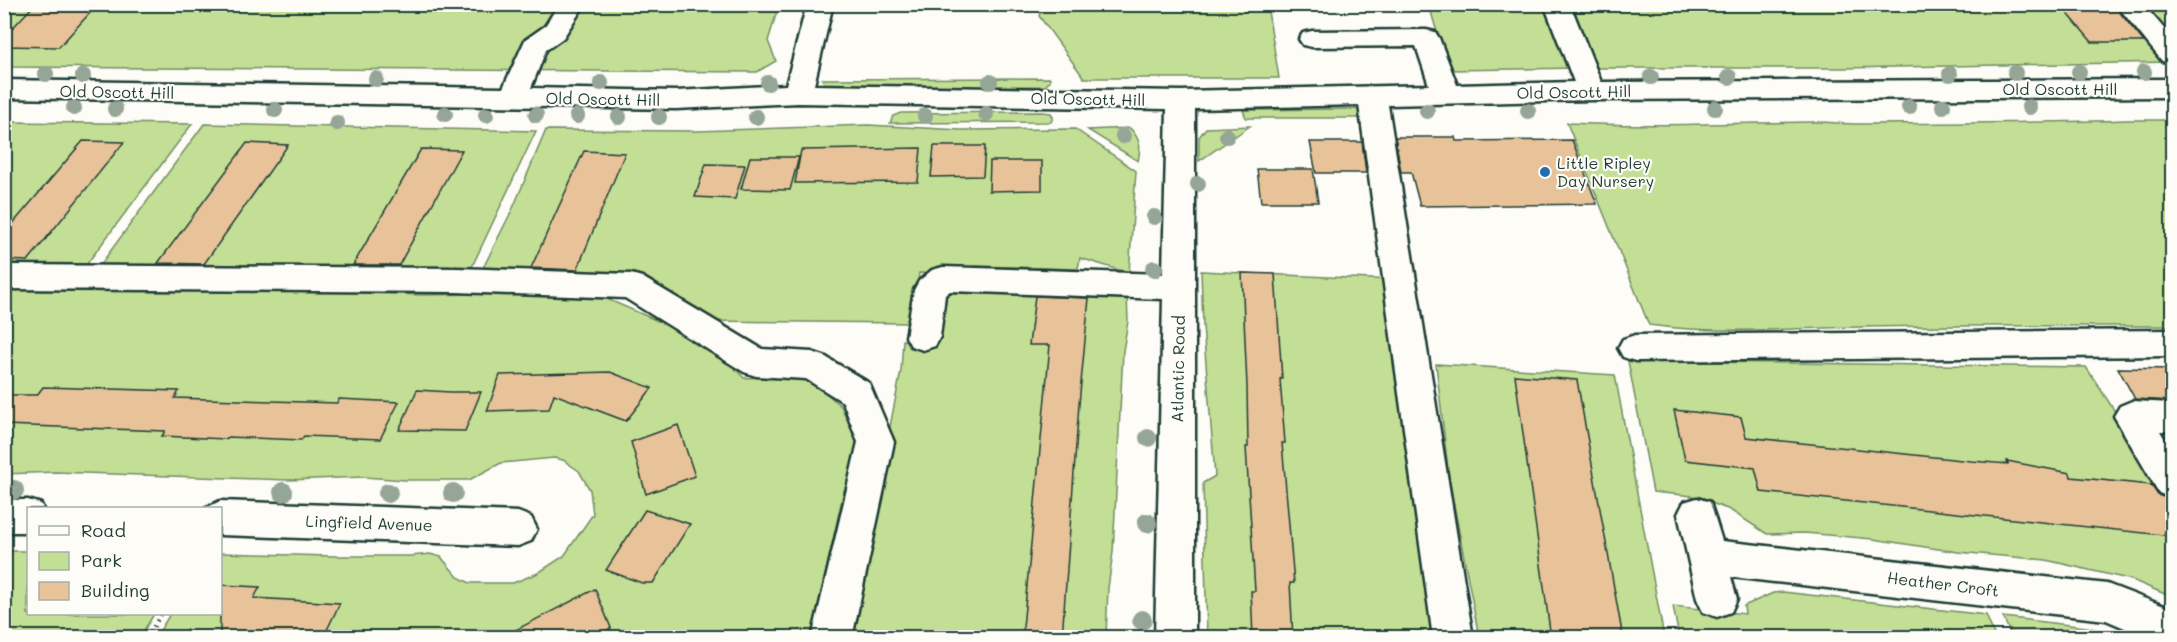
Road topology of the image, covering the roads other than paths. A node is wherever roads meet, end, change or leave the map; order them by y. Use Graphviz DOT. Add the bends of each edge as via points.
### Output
graph roads {
  1 [pos="572,4"];
  2 [pos="820,4"];
  3 [pos="1557,4"];
  4 [pos="2129,4"];
  5 [pos="1312,39"];
  6 [pos="2172,55"];
  7 [pos="2172,88"];
  8 [pos="4,89"];
  9 [pos="1591,91"];
  10 [pos="798,94"];
  11 [pos="1372,94"];
  12 [pos="1446,94"];
  13 [pos="513,98"];
  14 [pos="1181,100"];
  15 [pos="4,277"];
  16 [pos="1179,286"];
  17 [pos="923,337"];
  18 [pos="2172,344"];
  19 [pos="1635,348"];
  20 [pos="2172,417"];
  21 [pos="2172,482"];
  22 [pos="1697,514"];
  23 [pos="4,516"];
  24 [pos="27,516"];
  25 [pos="222,518"];
  26 [pos="518,529"];
  27 [pos="1707,557"];
  28 [pos="1717,599"];
  29 [pos="2172,632"];
  30 [pos="832,638"];
  31 [pos="1175,638"];
  32 [pos="1453,638"];
  1 -- 13 [label="street" via="554,32 534,46"];
  2 -- 10 [label="street"];
  3 -- 9 [label="street"];
  4 -- 6 [label="street"];
  5 -- 12 [label="street" via="1426,38"];
  7 -- 9 [label="street, Old Oscott Hill"];
  8 -- 13 [label="street, Old Oscott Hill"];
  9 -- 12 [label="street, Old Oscott Hill"];
  10 -- 13 [label="street, Old Oscott Hill" via="676,100"];
  10 -- 14 [label="street, Old Oscott Hill"];
  11 -- 12 [label="street, Old Oscott Hill"];
  11 -- 14 [label="street, Old Oscott Hill"];
  11 -- 32 [label="street"];
  14 -- 16 [label="street, Atlantic Road"];
  15 -- 30 [label="street" via="456,280 631,286 756,362 813,366 857,393 876,442"];
  16 -- 17 [label="street" via="943,279 930,290"];
  16 -- 31 [label="street, Atlantic Road"];
  18 -- 19 [label="street"];
  20 -- 21 [label="street" via="2132,416"];
  22 -- 27 [label="street"];
  23 -- 24 [label="street"];
  25 -- 26 [label="street, Lingfield Avenue"];
  27 -- 28 [label="street"];
  27 -- 29 [label="street, Heather Croft" via="2107,603 2160,623"];
}
